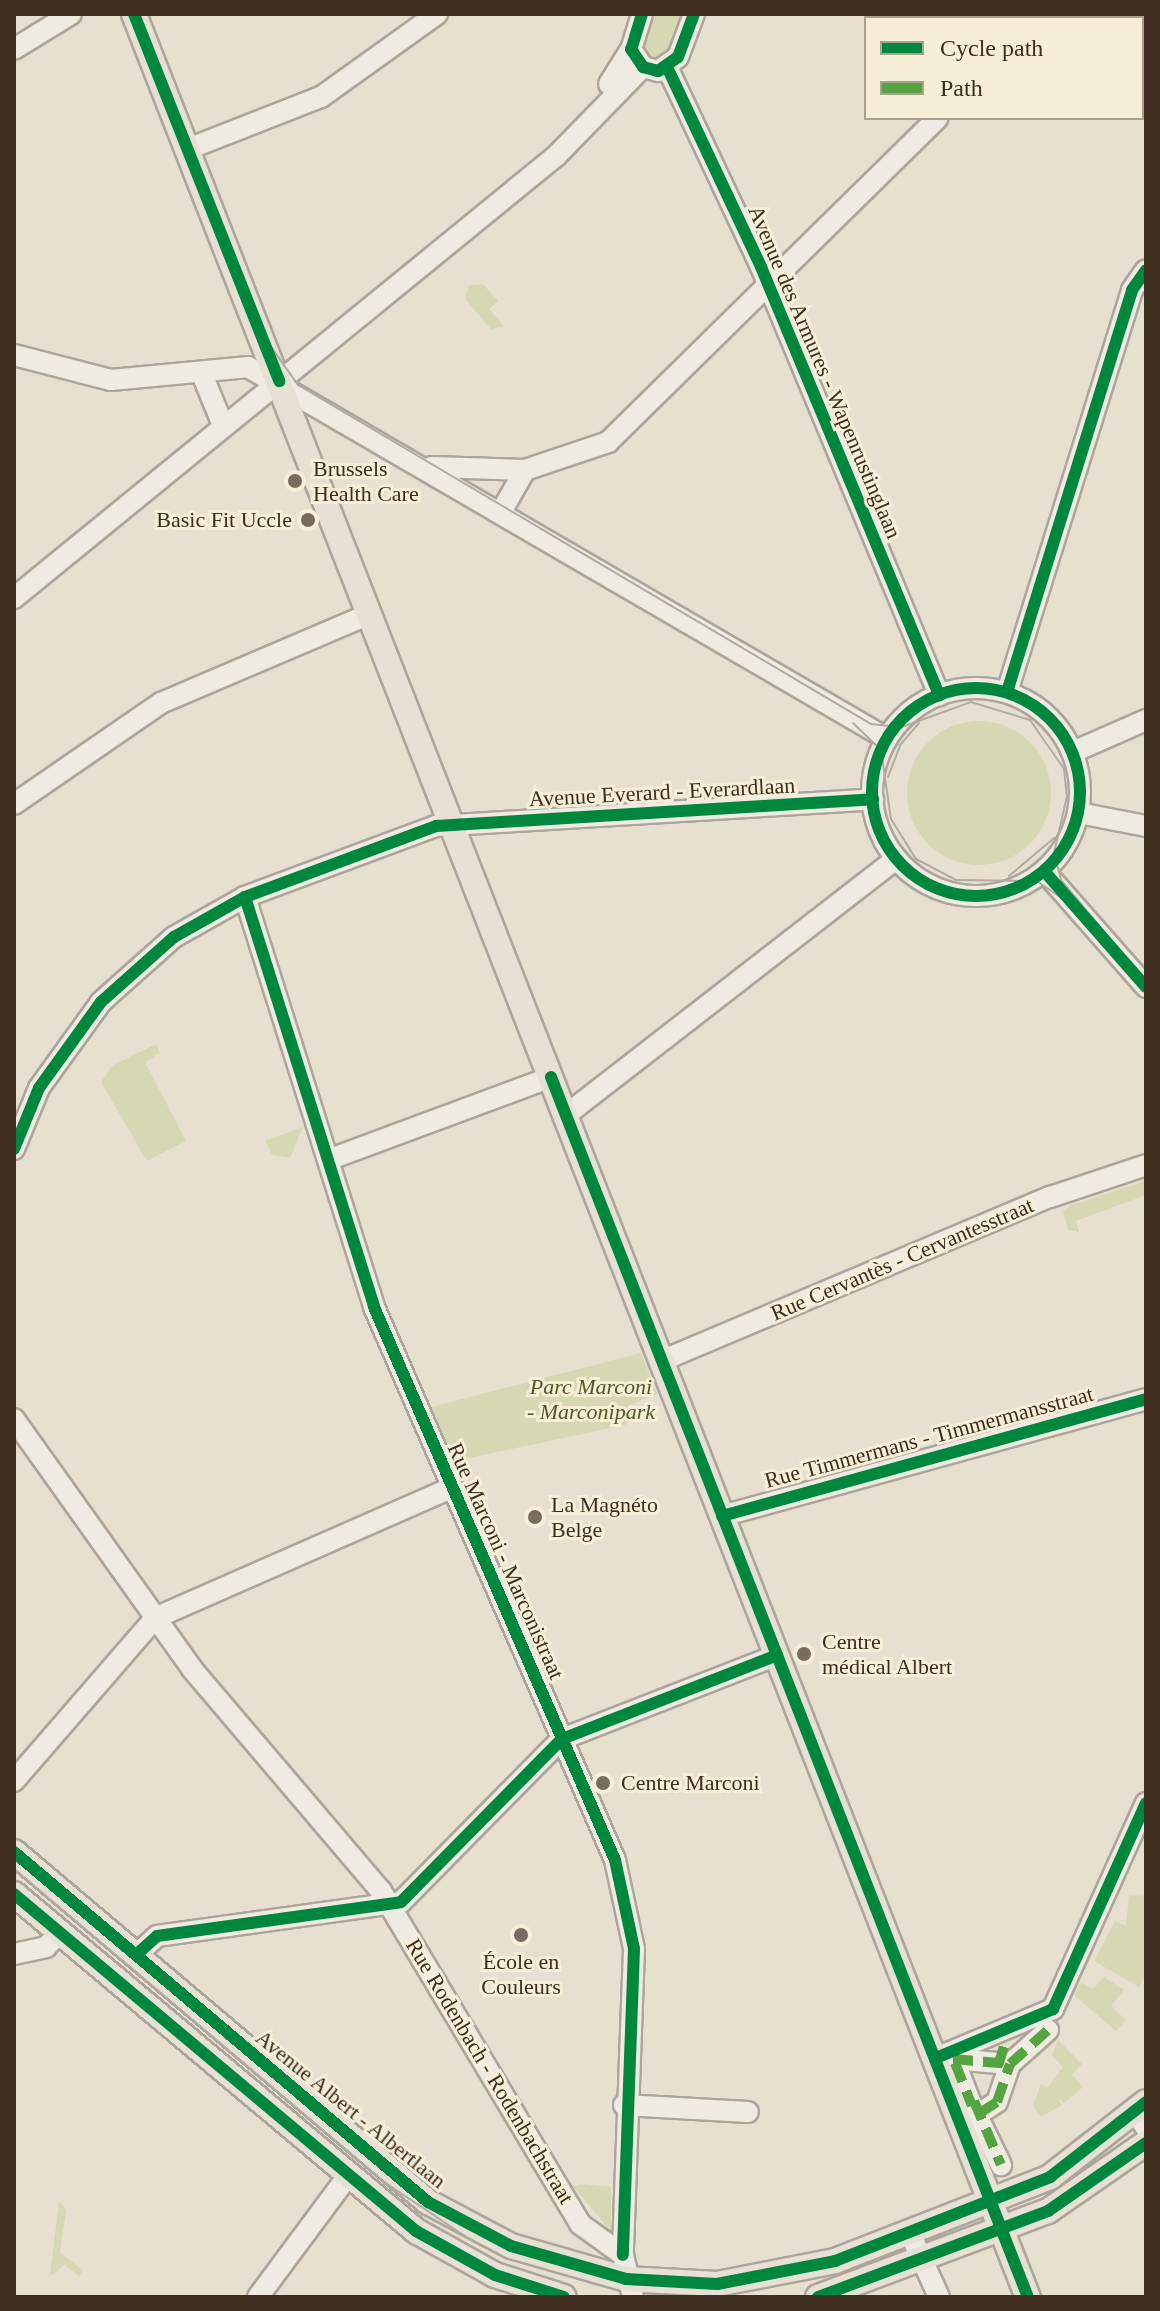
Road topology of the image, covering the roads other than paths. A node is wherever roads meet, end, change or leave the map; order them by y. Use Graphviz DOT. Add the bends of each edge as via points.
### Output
graph roads {
  1 [pos="71,14"];
  2 [pos="134,14"];
  3 [pos="437,14"];
  4 [pos="642,14"];
  5 [pos="695,14"];
  6 [pos="14,49"];
  7 [pos="631,49"];
  8 [pos="643,67"];
  9 [pos="668,69"];
  10 [pos="936,120"];
  11 [pos="188,149"];
  12 [pos="541,162"];
  13 [pos="1146,270"];
  14 [pos="768,287"];
  15 [pos="14,355"];
  16 [pos="202,374"];
  17 [pos="279,381"];
  18 [pos="222,423"];
  19 [pos="420,463"];
  20 [pos="525,470"];
  21 [pos="501,512"];
  22 [pos="14,598"];
  23 [pos="370,614"];
  24 [pos="1007,692"];
  25 [pos="939,695"];
  26 [pos="1146,720"];
  27 [pos="886,738"];
  28 [pos="1073,752"];
  29 [pos="873,799"];
  30 [pos="14,804"];
  31 [pos="1079,813"];
  32 [pos="453,825"];
  33 [pos="1146,826"];
  34 [pos="896,859"];
  35 [pos="1045,872"];
  36 [pos="245,897"];
  37 [pos="1146,987"];
  38 [pos="551,1077"];
  39 [pos="566,1115"];
  40 [pos="14,1149"];
  41 [pos="328,1160"];
  42 [pos="1146,1165"];
  43 [pos="661,1361"];
  44 [pos="1146,1399"];
  45 [pos="14,1419"];
  46 [pos="451,1488"];
  47 [pos="722,1516"];
  48 [pos="155,1618"];
  49 [pos="777,1655"];
  50 [pos="562,1739"];
  51 [pos="14,1781"];
  52 [pos="1146,1803"];
  53 [pos="14,1852"];
  54 [pos="14,1894"];
  55 [pos="391,1905"];
  56 [pos="60,1932"];
  57 [pos="14,1954"];
  58 [pos="136,1955"];
  59 [pos="1048,2030"];
  60 [pos="1006,2039"];
  61 [pos="948,2060"];
  62 [pos="1003,2064"];
  63 [pos="624,2105"];
  64 [pos="975,2107"];
  65 [pos="748,2112"];
  66 [pos="1143,2114"];
  67 [pos="1146,2143"];
  68 [pos="1002,2159"];
  69 [pos="348,2176"];
  70 [pos="991,2203"];
  71 [pos="1002,2230"];
  72 [pos="910,2233"];
  73 [pos="927,2260"];
  74 [pos="627,2277"];
  75 [pos="258,2297"];
  76 [pos="564,2297"];
  77 [pos="818,2297"];
  78 [pos="939,2297"];
  79 [pos="1028,2297"];
  1 -- 6 [label="street"];
  2 -- 11 [label="main road"];
  3 -- 11 [label="street" via="321,97"];
  4 -- 7 [label="street"];
  5 -- 9 [label="street"];
  7 -- 8 [label="street"];
  7 -- 12 [label="street"];
  8 -- 9 [label="street"];
  8 -- 12 [label="street"];
  9 -- 14 [label="street, Avenue des Armures - Wapenrustinglaan"];
  10 -- 14 [label="street"];
  11 -- 17 [label="main road"];
  12 -- 17 [label="street"];
  13 -- 24 [label="street" via="1132,290"];
  14 -- 20 [label="street" via="608,442"];
  14 -- 25 [label="street, Avenue des Armures - Wapenrustinglaan"];
  15 -- 16 [label="street" via="111,380"];
  16 -- 17 [label="street" via="248,367"];
  16 -- 18 [label="street"];
  17 -- 18 [label="street"];
  17 -- 19 [label="street"];
  17 -- 23 [label="main road"];
  18 -- 22 [label="street"];
  19 -- 20 [label="street"];
  19 -- 21 [label="street"];
  20 -- 21 [label="street"];
  21 -- 27 [label="street"];
  23 -- 30 [label="street" via="161,703"];
  23 -- 32 [label="main road"];
  24 -- 25 [label="street"];
  24 -- 28 [label="street" via="1046,714"];
  25 -- 27 [label="street" via="905,715"];
  26 -- 28 [label="street"];
  27 -- 29 [label="street"];
  28 -- 31 [label="street"];
  29 -- 32 [label="street, Avenue Everard - Everardlaan"];
  29 -- 34 [label="street"];
  31 -- 33 [label="street"];
  31 -- 35 [label="street"];
  32 -- 36 [label="street, Avenue Everard - Everardlaan"];
  32 -- 38 [label="main road"];
  34 -- 35 [label="street" via="939,890 969,897 1004,893"];
  34 -- 39 [label="street"];
  35 -- 37 [label="street"];
  36 -- 40 [label="street, Avenue Everard - Everardlaan" via="174,937 101,1002 39,1088"];
  36 -- 41 [label="street, Rue Marconi - Marconistraat"];
  38 -- 39 [label="main road"];
  38 -- 41 [label="street"];
  39 -- 43 [label="main road"];
  41 -- 46 [label="street, Rue Marconi - Marconistraat" via="374,1307"];
  42 -- 43 [label="street, Rue Cervantès - Cervantesstraat" via="1050,1197"];
  43 -- 47 [label="main road"];
  44 -- 47 [label="street, Rue Timmermans - Timmermansstraat"];
  45 -- 48 [label="street, Rue Rodenbach - Rodenbachstraat"];
  46 -- 48 [label="street"];
  46 -- 50 [label="street, Rue Marconi - Marconistraat"];
  47 -- 49 [label="main road"];
  48 -- 51 [label="street"];
  48 -- 55 [label="street, Rue Rodenbach - Rodenbachstraat"];
  49 -- 50 [label="street"];
  49 -- 61 [label="main road"];
  50 -- 55 [label="street"];
  50 -- 63 [label="street, Rue Marconi - Marconistraat" via="615,1860 632,1935"];
  52 -- 61 [label="street" via="1053,2009"];
  53 -- 58 [label="main road, Avenue Albert - Albertlaan"];
  54 -- 56 [label="main road"];
  55 -- 58 [label="street" via="157,1936"];
  55 -- 74 [label="street, Rue Rodenbach - Rodenbachstraat" via="580,2224"];
  56 -- 57 [label="street" via="46,1947"];
  56 -- 69 [label="main road"];
  58 -- 74 [label="main road, Avenue Albert - Albertlaan" via="428,2202 511,2246"];
  59 -- 62 [label="street"];
  60 -- 62 [label="street"];
  61 -- 62 [label="street"];
  61 -- 64 [label="street"];
  61 -- 70 [label="main road"];
  62 -- 64 [label="street" via="997,2102"];
  63 -- 65 [label="street"];
  63 -- 74 [label="street, Rue Marconi - Marconistraat"];
  64 -- 68 [label="street"];
  66 -- 70 [label="main road, Avenue Albert - Albertlaan" via="1078,2161"];
  67 -- 71 [label="main road" via="1081,2194"];
  69 -- 75 [label="street"];
  69 -- 76 [label="main road" via="455,2254"];
  70 -- 71 [label="main road"];
  70 -- 72 [label="main road, Avenue Albert - Albertlaan"];
  71 -- 73 [label="main road"];
  71 -- 79 [label="main road"];
  72 -- 73 [label="street"];
  72 -- 74 [label="main road, Avenue Albert - Albertlaan" via="751,2280"];
  73 -- 77 [label="main road"];
  73 -- 78 [label="street"];
}
